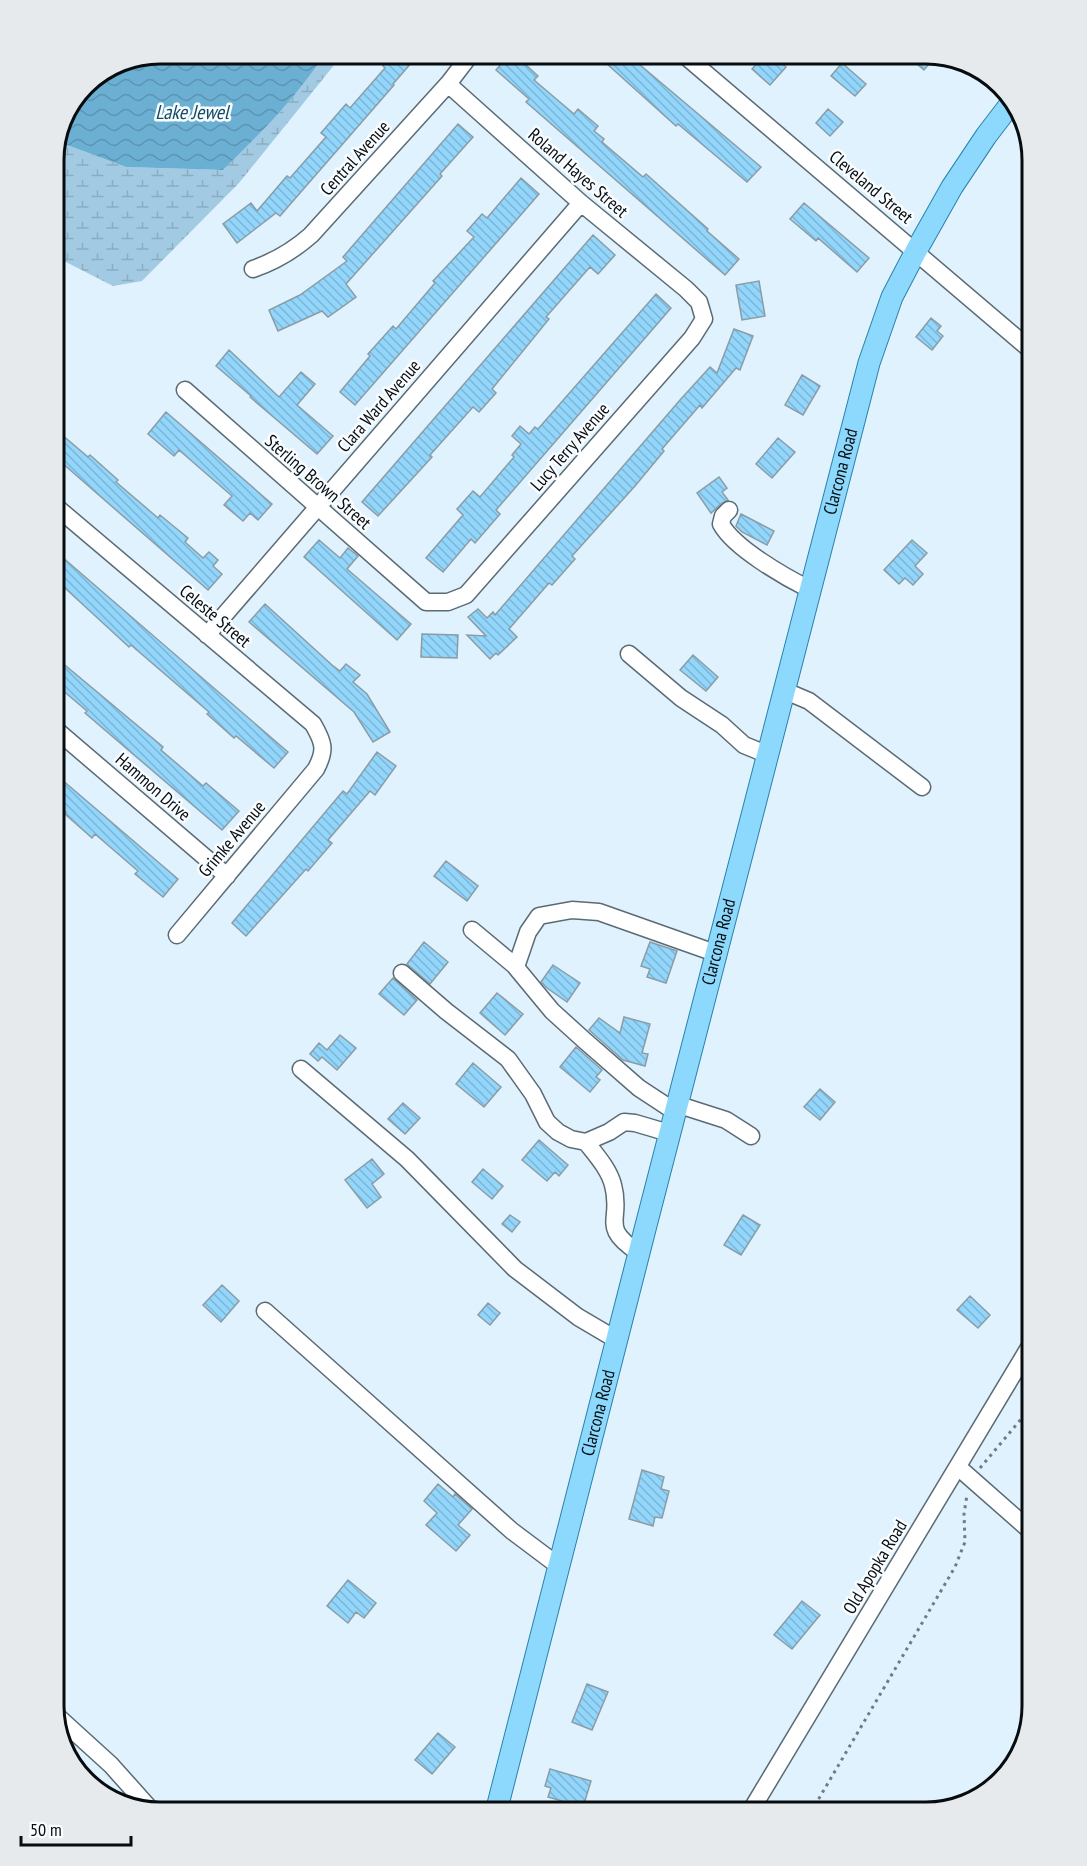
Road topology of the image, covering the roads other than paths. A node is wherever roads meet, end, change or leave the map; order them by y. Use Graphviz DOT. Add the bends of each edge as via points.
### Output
graph roads {
  1 [pos="463,65"];
  2 [pos="696,65"];
  3 [pos="448,84"];
  4 [pos="1008,110"];
  5 [pos="581,203"];
  6 [pos="916,251"];
  7 [pos="253,269"];
  8 [pos="686,289"];
  9 [pos="1022,343"];
  10 [pos="184,390"];
  11 [pos="317,507"];
  12 [pos="729,510"];
  13 [pos="65,514"];
  14 [pos="810,589"];
  15 [pos="426,602"];
  16 [pos="207,635"];
  17 [pos="628,654"];
  18 [pos="783,690"];
  19 [pos="65,737"];
  20 [pos="766,754"];
  21 [pos="316,769"];
  22 [pos="922,787"];
  23 [pos="226,876"];
  24 [pos="472,930"];
  25 [pos="177,935"];
  26 [pos="715,953"];
  27 [pos="516,967"];
  28 [pos="402,973"];
  29 [pos="301,1069"];
  30 [pos="675,1108"];
  31 [pos="669,1133"];
  32 [pos="751,1136"];
  33 [pos="586,1142"];
  34 [pos="639,1253"];
  35 [pos="265,1311"];
  36 [pos="617,1340"];
  37 [pos="1022,1359"];
  38 [pos="958,1467"];
  39 [pos="1022,1523"];
  40 [pos="560,1568"];
  41 [pos="67,1726"];
  42 [pos="142,1800"];
  43 [pos="499,1801"];
  44 [pos="756,1802"];
  1 -- 3 [label="street, Central Avenue"];
  2 -- 6 [label="street, Cleveland Street"];
  3 -- 5 [label="street, Roland Hayes Street"];
  3 -- 7 [label="street, Central Avenue" via="311,236 275,261"];
  4 -- 6 [label="main road, Clarcona Road" via="952,187"];
  5 -- 8 [label="street, Roland Hayes Street"];
  5 -- 11 [label="street, Clara Ward Avenue"];
  6 -- 9 [label="street, Cleveland Street"];
  6 -- 14 [label="main road, Clarcona Road" via="892,297 869,363"];
  8 -- 15 [label="street, Lucy Terry Avenue" via="699,302 704,319 692,338 466,595 448,602"];
  10 -- 11 [label="street, Sterling Brown Street"];
  11 -- 15 [label="street, Sterling Brown Street"];
  11 -- 16 [label="street, Clara Ward Avenue"];
  12 -- 14 [label="street" via="722,524 731,537"];
  13 -- 16 [label="street, Celeste Street"];
  14 -- 18 [label="main road, Clarcona Road"];
  16 -- 21 [label="street, Celeste Street" via="313,724 322,740 323,755"];
  17 -- 20 [label="street" via="744,745"];
  18 -- 20 [label="main road, Clarcona Road"];
  18 -- 22 [label="street" via="808,701"];
  19 -- 23 [label="street, Hammon Drive"];
  20 -- 26 [label="main road, Clarcona Road"];
  21 -- 23 [label="street, Grimke Avenue"];
  23 -- 25 [label="street, Grimke Avenue"];
  24 -- 27 [label="street"];
  26 -- 27 [label="street" via="598,912 572,910 539,916 528,932"];
  26 -- 30 [label="main road, Clarcona Road"];
  27 -- 30 [label="street" via="560,1018 639,1088"];
  28 -- 33 [label="street" via="508,1059 547,1122 572,1139"];
  29 -- 36 [label="street" via="407,1159 515,1269 578,1317"];
  30 -- 31 [label="main road, Clarcona Road"];
  30 -- 32 [label="street" via="726,1120"];
  31 -- 33 [label="street" via="624,1122"];
  31 -- 34 [label="main road, Clarcona Road"];
  33 -- 34 [label="street" via="613,1183 617,1235"];
  34 -- 36 [label="main road, Clarcona Road"];
  35 -- 40 [label="street" via="512,1532"];
  36 -- 40 [label="main road, Clarcona Road"];
  37 -- 38 [label="street, Old Apopka Road"];
  38 -- 39 [label="street"];
  38 -- 44 [label="street, Old Apopka Road"];
  40 -- 43 [label="main road, Clarcona Road"];
  41 -- 42 [label="street"];
}
